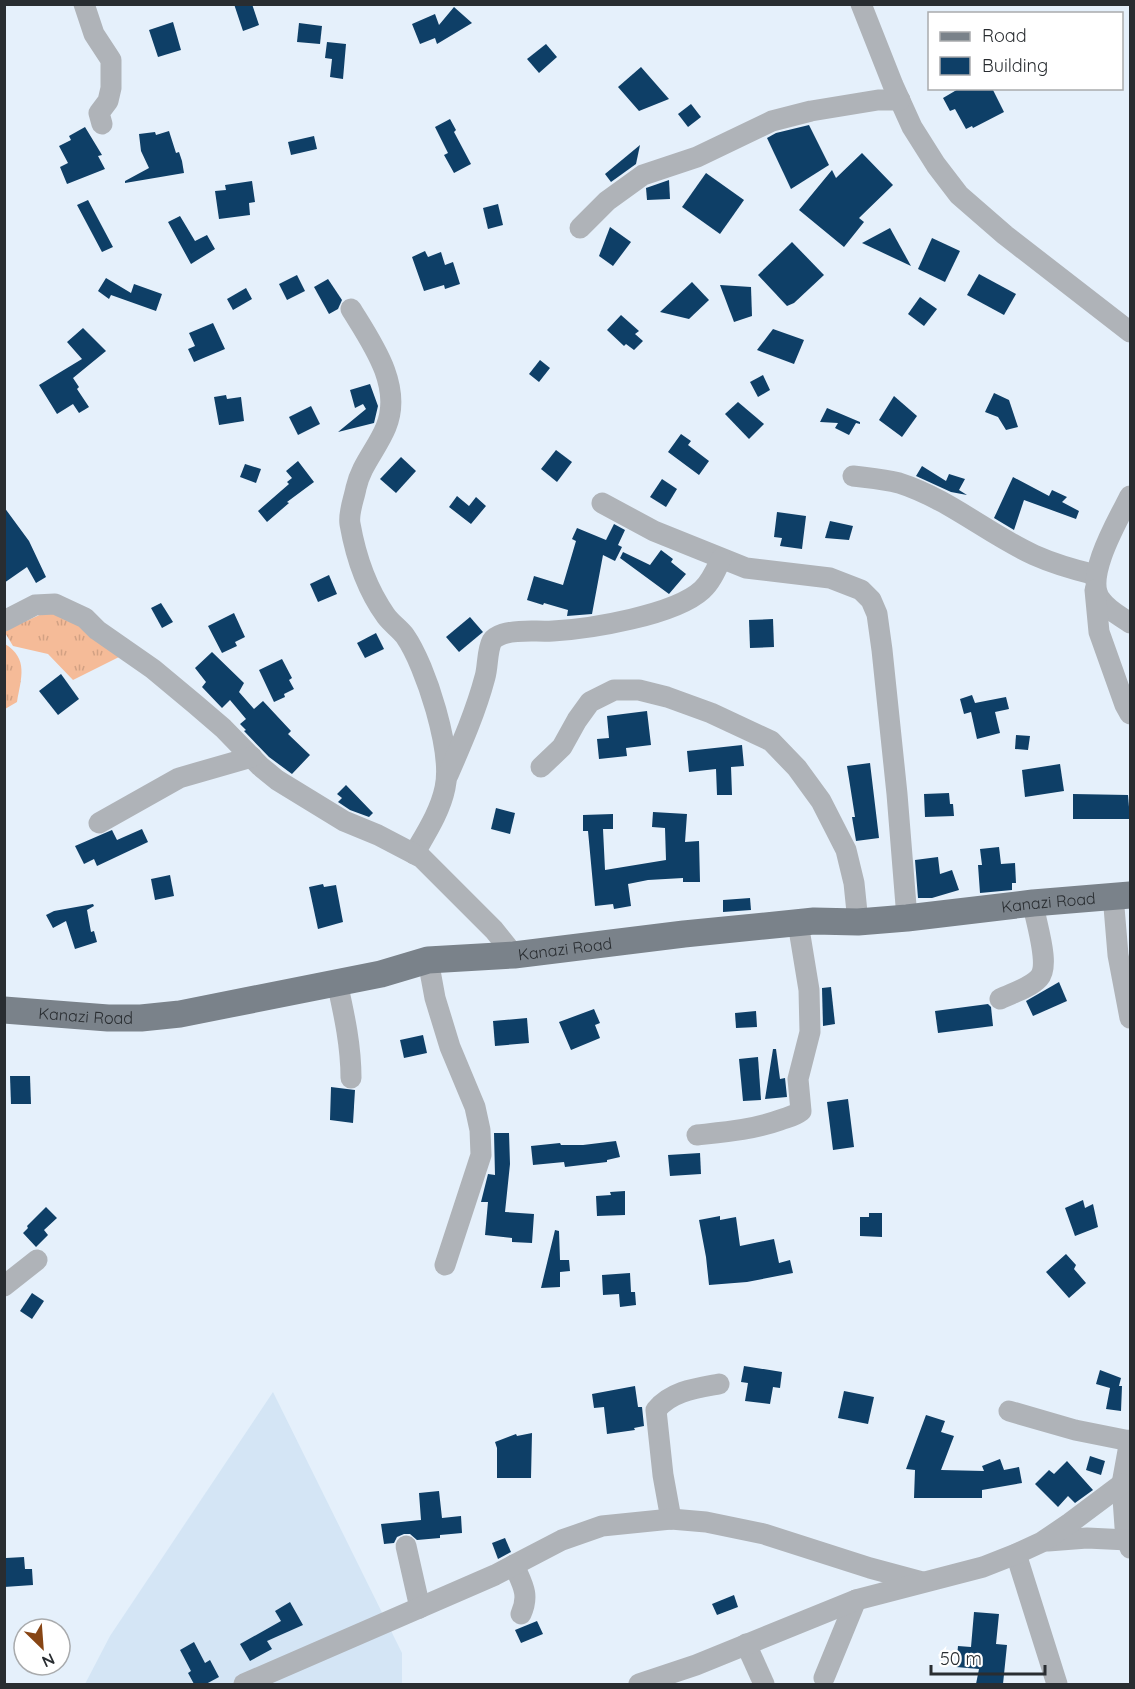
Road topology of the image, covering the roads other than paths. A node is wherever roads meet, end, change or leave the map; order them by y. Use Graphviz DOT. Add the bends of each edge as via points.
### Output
graph roads {
  1 [pos="84,4"];
  2 [pos="861,4"];
  3 [pos="900,100"];
  4 [pos="102,124"];
  5 [pos="580,228"];
  6 [pos="351,309"];
  7 [pos="1131,332"];
  8 [pos="853,476"];
  9 [pos="1131,496"];
  10 [pos="602,503"];
  11 [pos="721,559"];
  12 [pos="1096,582"];
  13 [pos="4,621"];
  14 [pos="1131,623"];
  15 [pos="1131,714"];
  16 [pos="252,757"];
  17 [pos="542,767"];
  18 [pos="447,778"];
  19 [pos="99,823"];
  20 [pos="414,854"];
  21 [pos="1122,895"];
  22 [pos="1033,903"];
  23 [pos="907,918"];
  24 [pos="858,922"];
  25 [pos="798,923"];
  26 [pos="514,955"];
  27 [pos="428,960"];
  28 [pos="337,982"];
  29 [pos="1000,999"];
  30 [pos="4,1010"];
  31 [pos="1131,1018"];
  32 [pos="351,1078"];
  33 [pos="697,1135"];
  34 [pos="37,1260"];
  35 [pos="445,1265"];
  36 [pos="4,1286"];
  37 [pos="719,1384"];
  38 [pos="1009,1411"];
  39 [pos="1130,1441"];
  40 [pos="1122,1484"];
  41 [pos="671,1519"];
  42 [pos="1042,1542"];
  43 [pos="1129,1544"];
  44 [pos="406,1546"];
  45 [pos="1016,1554"];
  46 [pos="514,1565"];
  47 [pos="922,1582"];
  48 [pos="856,1600"];
  49 [pos="420,1608"];
  50 [pos="521,1614"];
  51 [pos="746,1644"];
  52 [pos="824,1678"];
  53 [pos="244,1684"];
  54 [pos="639,1684"];
  55 [pos="764,1684"];
  56 [pos="1057,1684"];
  1 -- 4 [label="street" via="94,33 111,60 111,88 99,113"];
  2 -- 3 [label="street"];
  3 -- 5 [label="street" via="878,100 772,121 706,153 643,175"];
  3 -- 7 [label="street" via="912,127 959,195"];
  6 -- 18 [label="street" via="387,376 391,411 386,428 364,464 349,520 369,591 405,636 423,672 441,728"];
  8 -- 12 [label="street" via="898,483 919,491 1033,554"];
  9 -- 12 [label="street" via="1114,529"];
  10 -- 11 [label="street" via="654,531"];
  11 -- 18 [label="street" via="704,588 674,606 615,622 498,636 492,642 486,676 466,736"];
  11 -- 23 [label="street" via="746,568 830,578 861,590 872,600 882,650"];
  12 -- 14 [label="street" via="1100,600"];
  12 -- 15 [label="street" via="1100,632"];
  13 -- 16 [label="street" via="35,605 55,603 74,612 153,669"];
  16 -- 19 [label="street" via="179,778"];
  16 -- 20 [label="street" via="277,780 310,801"];
  17 -- 24 [label="street" via="562,747 590,702 614,690 639,690 667,697 771,741 821,801 846,850"];
  18 -- 20 [label="street" via="438,812"];
  20 -- 26 [label="street"];
  21 -- 22 [label="main road, Kanazi Road"];
  21 -- 31 [label="street" via="1118,955"];
  22 -- 23 [label="main road, Kanazi Road"];
  22 -- 29 [label="street" via="1044,964 1041,974 1030,985"];
  23 -- 24 [label="main road, Kanazi Road"];
  24 -- 25 [label="main road, Kanazi Road"];
  25 -- 26 [label="main road, Kanazi Road"];
  25 -- 33 [label="street" via="809,990 810,1032 798,1079 801,1111 765,1126"];
  26 -- 27 [label="main road, Kanazi Road"];
  27 -- 28 [label="main road, Kanazi Road"];
  27 -- 35 [label="street" via="435,998 480,1130 481,1155"];
  28 -- 30 [label="main road, Kanazi Road" via="180,1014 141,1018"];
  28 -- 32 [label="street" via="348,1035"];
  34 -- 36 [label="street"];
  37 -- 41 [label="street" via="680,1393 656,1410"];
  38 -- 39 [label="street"];
  39 -- 40 [label="street"];
  40 -- 42 [label="street"];
  40 -- 43 [label="street"];
  41 -- 46 [label="street" via="602,1526 562,1540"];
  41 -- 47 [label="street" via="764,1534"];
  42 -- 43 [label="street" via="1087,1538"];
  42 -- 45 [label="street"];
  44 -- 49 [label="street"];
  45 -- 47 [label="street" via="983,1567"];
  45 -- 56 [label="street"];
  46 -- 49 [label="street"];
  46 -- 50 [label="street" via="526,1592"];
  47 -- 48 [label="street"];
  48 -- 51 [label="street"];
  48 -- 52 [label="street"];
  49 -- 53 [label="street"];
  51 -- 54 [label="street"];
  51 -- 55 [label="street"];
}
